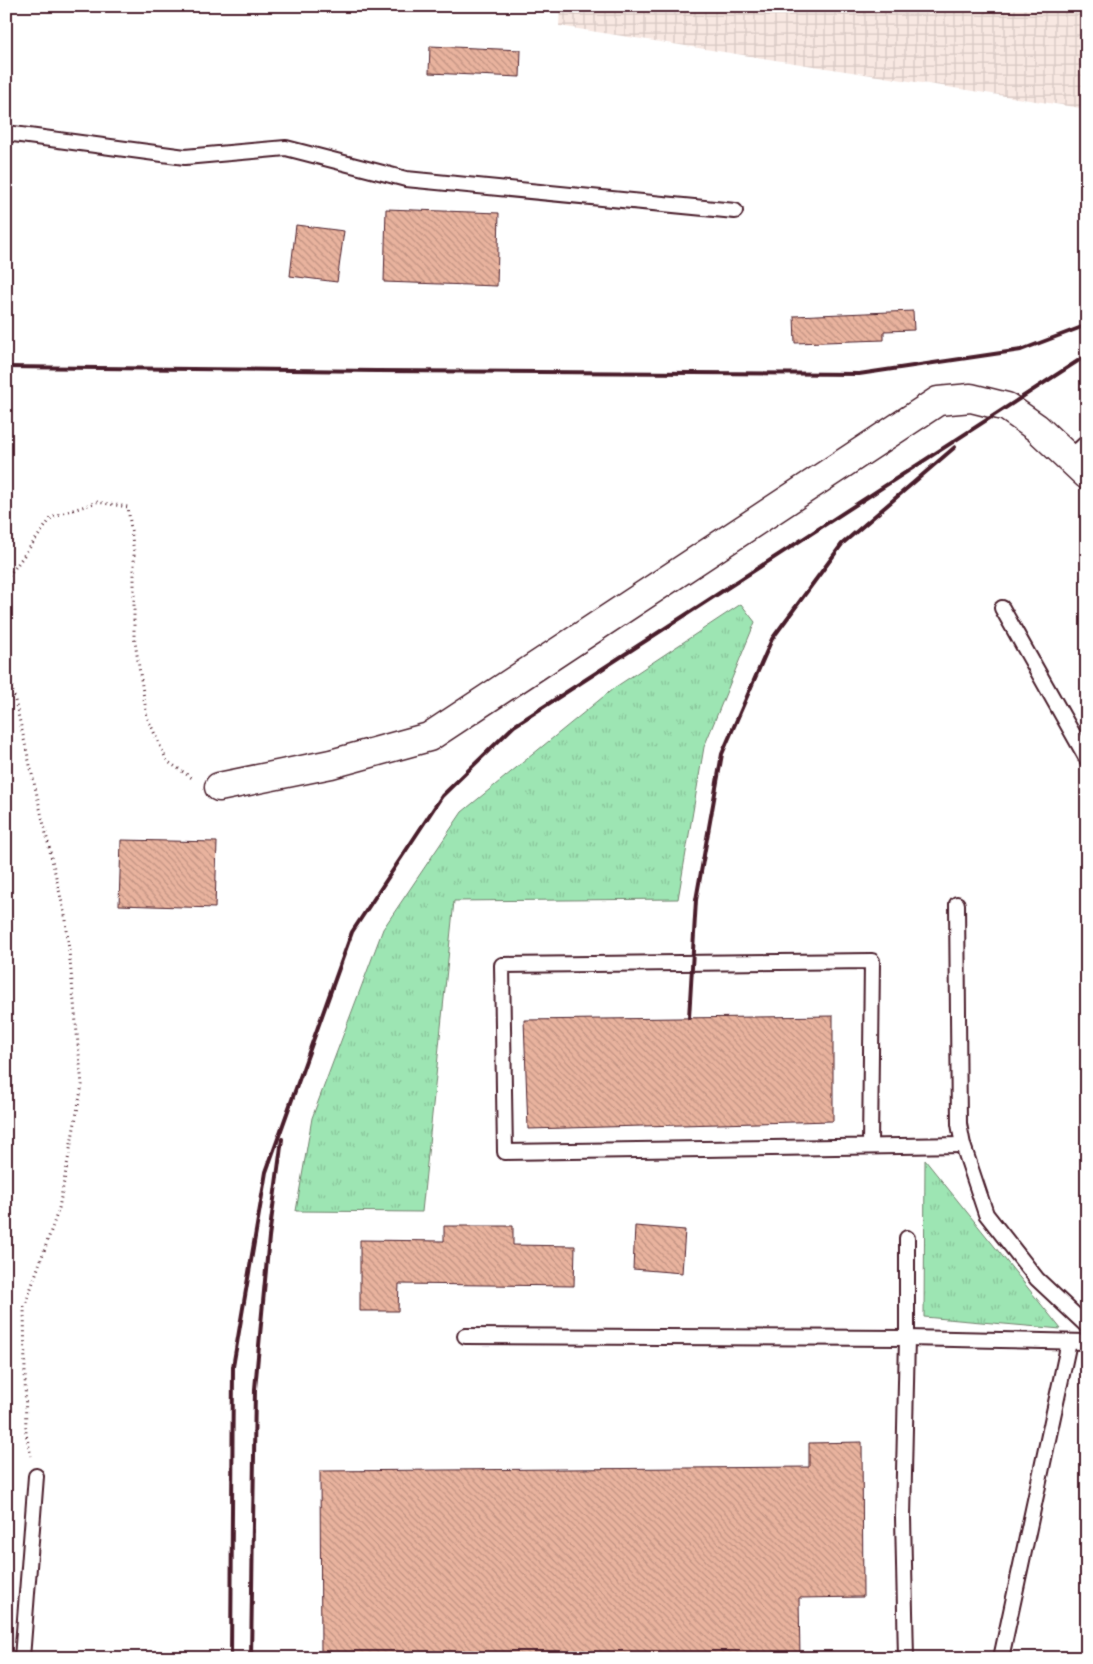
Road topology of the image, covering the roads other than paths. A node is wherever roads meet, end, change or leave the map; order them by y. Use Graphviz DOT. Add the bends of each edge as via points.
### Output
graph roads {
  1 [pos="6,133"];
  2 [pos="735,211"];
  3 [pos="1081,459"];
  4 [pos="1002,608"];
  5 [pos="1087,759"];
  6 [pos="219,787"];
  7 [pos="957,904"];
  8 [pos="963,1145"];
  9 [pos="870,1146"];
  10 [pos="907,1238"];
  11 [pos="1087,1326"];
  12 [pos="465,1336"];
  13 [pos="907,1338"];
  14 [pos="1069,1342"];
  15 [pos="1087,1342"];
  16 [pos="36,1476"];
  17 [pos="22,1658"];
  18 [pos="906,1658"];
  19 [pos="1000,1658"];
  1 -- 2 [label="lane" via="185,157 286,148 406,179"];
  3 -- 6 [label="street" via="1007,407 971,398 938,401 429,737 331,764"];
  4 -- 5 [label="lane"];
  7 -- 8 [label="lane" via="959,1124"];
  8 -- 9 [label="lane"];
  8 -- 11 [label="lane" via="986,1214 1037,1279"];
  9 -- 9 [label="lane" via="872,960 502,965 505,1152"];
  10 -- 13 [label="lane"];
  12 -- 13 [label="lane"];
  13 -- 14 [label="lane"];
  13 -- 18 [label="lane" via="903,1518"];
  14 -- 15 [label="lane"];
  14 -- 19 [label="lane"];
  16 -- 17 [label="lane"];
}
